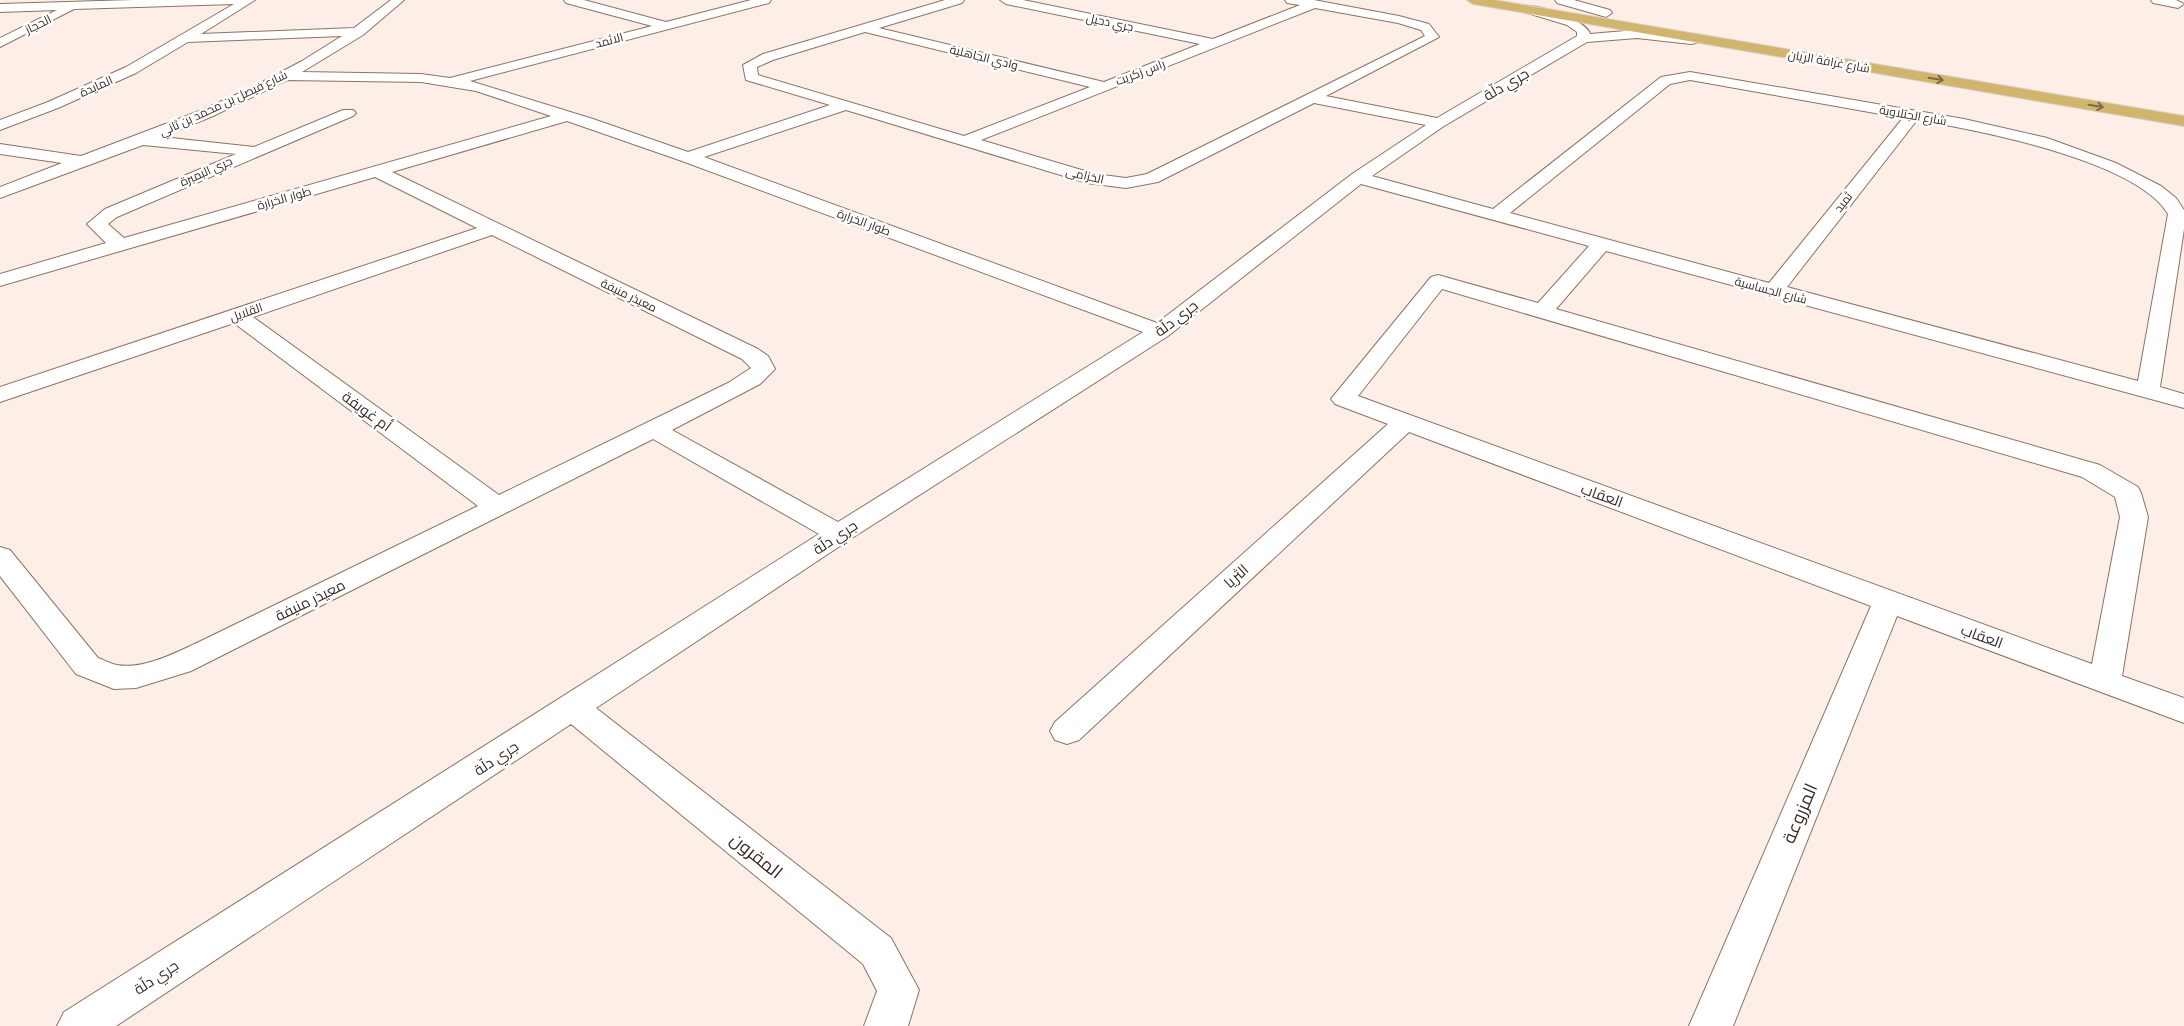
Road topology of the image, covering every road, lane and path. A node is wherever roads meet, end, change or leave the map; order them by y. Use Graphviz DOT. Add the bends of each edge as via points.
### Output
graph roads {
  1 [pos="241,0"];
  2 [pos="249,0"];
  3 [pos="398,0"];
  4 [pos="570,0"];
  5 [pos="764,0"];
  6 [pos="958,0"];
  7 [pos="1006,0"];
  8 [pos="1291,0"];
  9 [pos="1473,0"];
  10 [pos="1561,0"];
  11 [pos="2157,0"];
  12 [pos="1314,4"];
  13 [pos="2178,4"];
  14 [pos="1528,5"];
  15 [pos="75,6"];
  16 [pos="0,8"];
  17 [pos="1606,13"];
  18 [pos="664,25"];
  19 [pos="864,28"];
  20 [pos="358,32"];
  21 [pos="188,38"];
  22 [pos="1584,38"];
  23 [pos="1722,42"];
  24 [pos="0,43"];
  25 [pos="1214,44"];
  26 [pos="284,76"];
  27 [pos="454,81"];
  28 [pos="1104,86"];
  29 [pos="1312,98"];
  30 [pos="53,105"];
  31 [pos="847,106"];
  32 [pos="9,107"];
  33 [pos="2184,110"];
  34 [pos="348,113"];
  35 [pos="1913,115"];
  36 [pos="567,116"];
  37 [pos="2184,121"];
  38 [pos="1439,123"];
  39 [pos="0,126"];
  40 [pos="143,140"];
  41 [pos="965,141"];
  42 [pos="0,149"];
  43 [pos="252,152"];
  44 [pos="688,157"];
  45 [pos="84,161"];
  46 [pos="376,171"];
  47 [pos="1358,178"];
  48 [pos="0,191"];
  49 [pos="1496,215"];
  50 [pos="491,229"];
  51 [pos="1602,244"];
  52 [pos="120,245"];
  53 [pos="0,280"];
  54 [pos="1774,290"];
  55 [pos="1543,311"];
  56 [pos="237,315"];
  57 [pos="1160,331"];
  58 [pos="2148,391"];
  59 [pos="0,394"];
  60 [pos="2184,401"];
  61 [pos="1406,422"];
  62 [pos="653,429"];
  63 [pos="497,506"];
  64 [pos="839,534"];
  65 [pos="0,556"];
  66 [pos="1888,601"];
  67 [pos="2105,682"];
  68 [pos="574,708"];
  69 [pos="2184,711"];
  70 [pos="1067,731"];
  71 [pos="79,1026"];
  72 [pos="886,1026"];
  73 [pos="1711,1026"];
  1 -- 15 [label="street"];
  2 -- 21 [label="street, المايدة"];
  3 -- 20 [label="street, شارع فيصل بن محمد بن ثاني"];
  4 -- 18 [label="street"];
  5 -- 18 [label="street, الاثمد"];
  6 -- 19 [label="street, الخزامى"];
  7 -- 25 [label="street, جري دحيل"];
  8 -- 12 [label="street, الخزامى"];
  9 -- 14 [label="main road, شارع غرافة الريان"];
  10 -- 17 [label="street"];
  11 -- 13 [label="street"];
  12 -- 25 [label="street, راس زكريت"];
  12 -- 29 [label="street, الخزامى" via="1425,27 1433,37"];
  14 -- 17 [label="main road, شارع غرافة الريان"];
  14 -- 22 [label="street" via="1576,25 1583,30"];
  14 -- 23 [label="main road, شارع غرافة الريان"];
  15 -- 16 [label="street"];
  15 -- 24 [label="street, الحجاز"];
  17 -- 33 [label="main road, شارع غرافة الريان"];
  18 -- 27 [label="street, الاثمد"];
  19 -- 28 [label="street, وادي الجاهلية"];
  19 -- 31 [label="street, الخزامى" via="750,65 751,77"];
  20 -- 21 [label="street, المايدة"];
  20 -- 26 [label="street, شارع فيصل بن محمد بن ثاني"];
  21 -- 30 [label="street, المايدة" via="131,70"];
  22 -- 23 [label="street, جري دلّة" via="1637,34"];
  22 -- 38 [label="street, جري دلّة"];
  23 -- 37 [label="main road, شارع غرافة الريان, one-way"];
  25 -- 28 [label="street, راس زكريت"];
  26 -- 27 [label="street, طوار الخرارة"];
  26 -- 40 [label="street, شارع فيصل بن محمد بن ثاني"];
  27 -- 36 [label="street, طوار الخرارة"];
  28 -- 41 [label="street, راس زكريت"];
  29 -- 38 [label="street"];
  29 -- 41 [label="street, الخزامى" via="1152,178 1126,183 1093,179"];
  30 -- 32 [label="street"];
  30 -- 39 [label="street, المايدة"];
  31 -- 41 [label="street, الخزامى"];
  31 -- 44 [label="street"];
  34 -- 43 [label="street, جري البمبرة"];
  35 -- 49 [label="street, شارع الجتلاوية" via="1708,77 1675,77 1666,80"];
  35 -- 54 [label="street, ثميد"];
  35 -- 58 [label="street, شارع الجتلاوية" via="2004,132 2071,151 2142,182 2176,207"];
  36 -- 44 [label="street, طوار الخرارة"];
  36 -- 46 [label="street, طوار الخرارة"];
  38 -- 47 [label="street, جري دلّة"];
  40 -- 43 [label="street"];
  40 -- 45 [label="street, شارع فيصل بن محمد بن ثاني"];
  42 -- 45 [label="street"];
  43 -- 52 [label="street, جري البمبرة" via="111,213 96,224"];
  44 -- 57 [label="street, طوار الخرارة"];
  45 -- 48 [label="street, شارع فيصل بن محمد بن ثاني"];
  46 -- 50 [label="street, معيذر منيفة"];
  46 -- 52 [label="street, طوار الخرارة"];
  47 -- 49 [label="street, شارع الجساسية"];
  47 -- 57 [label="street, جري دلّة"];
  49 -- 51 [label="street, شارع الجساسية"];
  50 -- 56 [label="street, القلايل"];
  50 -- 62 [label="street, معيذر منيفة" via="760,361 763,369 752,379"];
  51 -- 54 [label="street, شارع الجساسية"];
  51 -- 55 [label="street"];
  52 -- 53 [label="street, طوار الخرارة"];
  54 -- 58 [label="street, شارع الجساسية"];
  55 -- 61 [label="street, العقاب" via="1438,281 1343,398"];
  55 -- 67 [label="street, العقاب" via="2091,471 2128,493 2134,517"];
  56 -- 59 [label="street, القلايل"];
  56 -- 63 [label="street, أم غويفة"];
  57 -- 64 [label="street, جري دلّة"];
  58 -- 60 [label="street, شارع الجساسية"];
  61 -- 66 [label="street, العقاب"];
  61 -- 70 [label="street, الثريا"];
  62 -- 63 [label="street, معيذر منيفة"];
  62 -- 64 [label="street"];
  63 -- 65 [label="street, معيذر منيفة" via="212,649 136,676 114,677 87,666"];
  64 -- 68 [label="street, جري دلّة"];
  66 -- 67 [label="street, العقاب"];
  66 -- 73 [label="street, المزروعة"];
  67 -- 69 [label="street, العقاب"];
  68 -- 71 [label="street, جري دلّة"];
  68 -- 72 [label="street, المقرون" via="877,951 898,990"];
}
